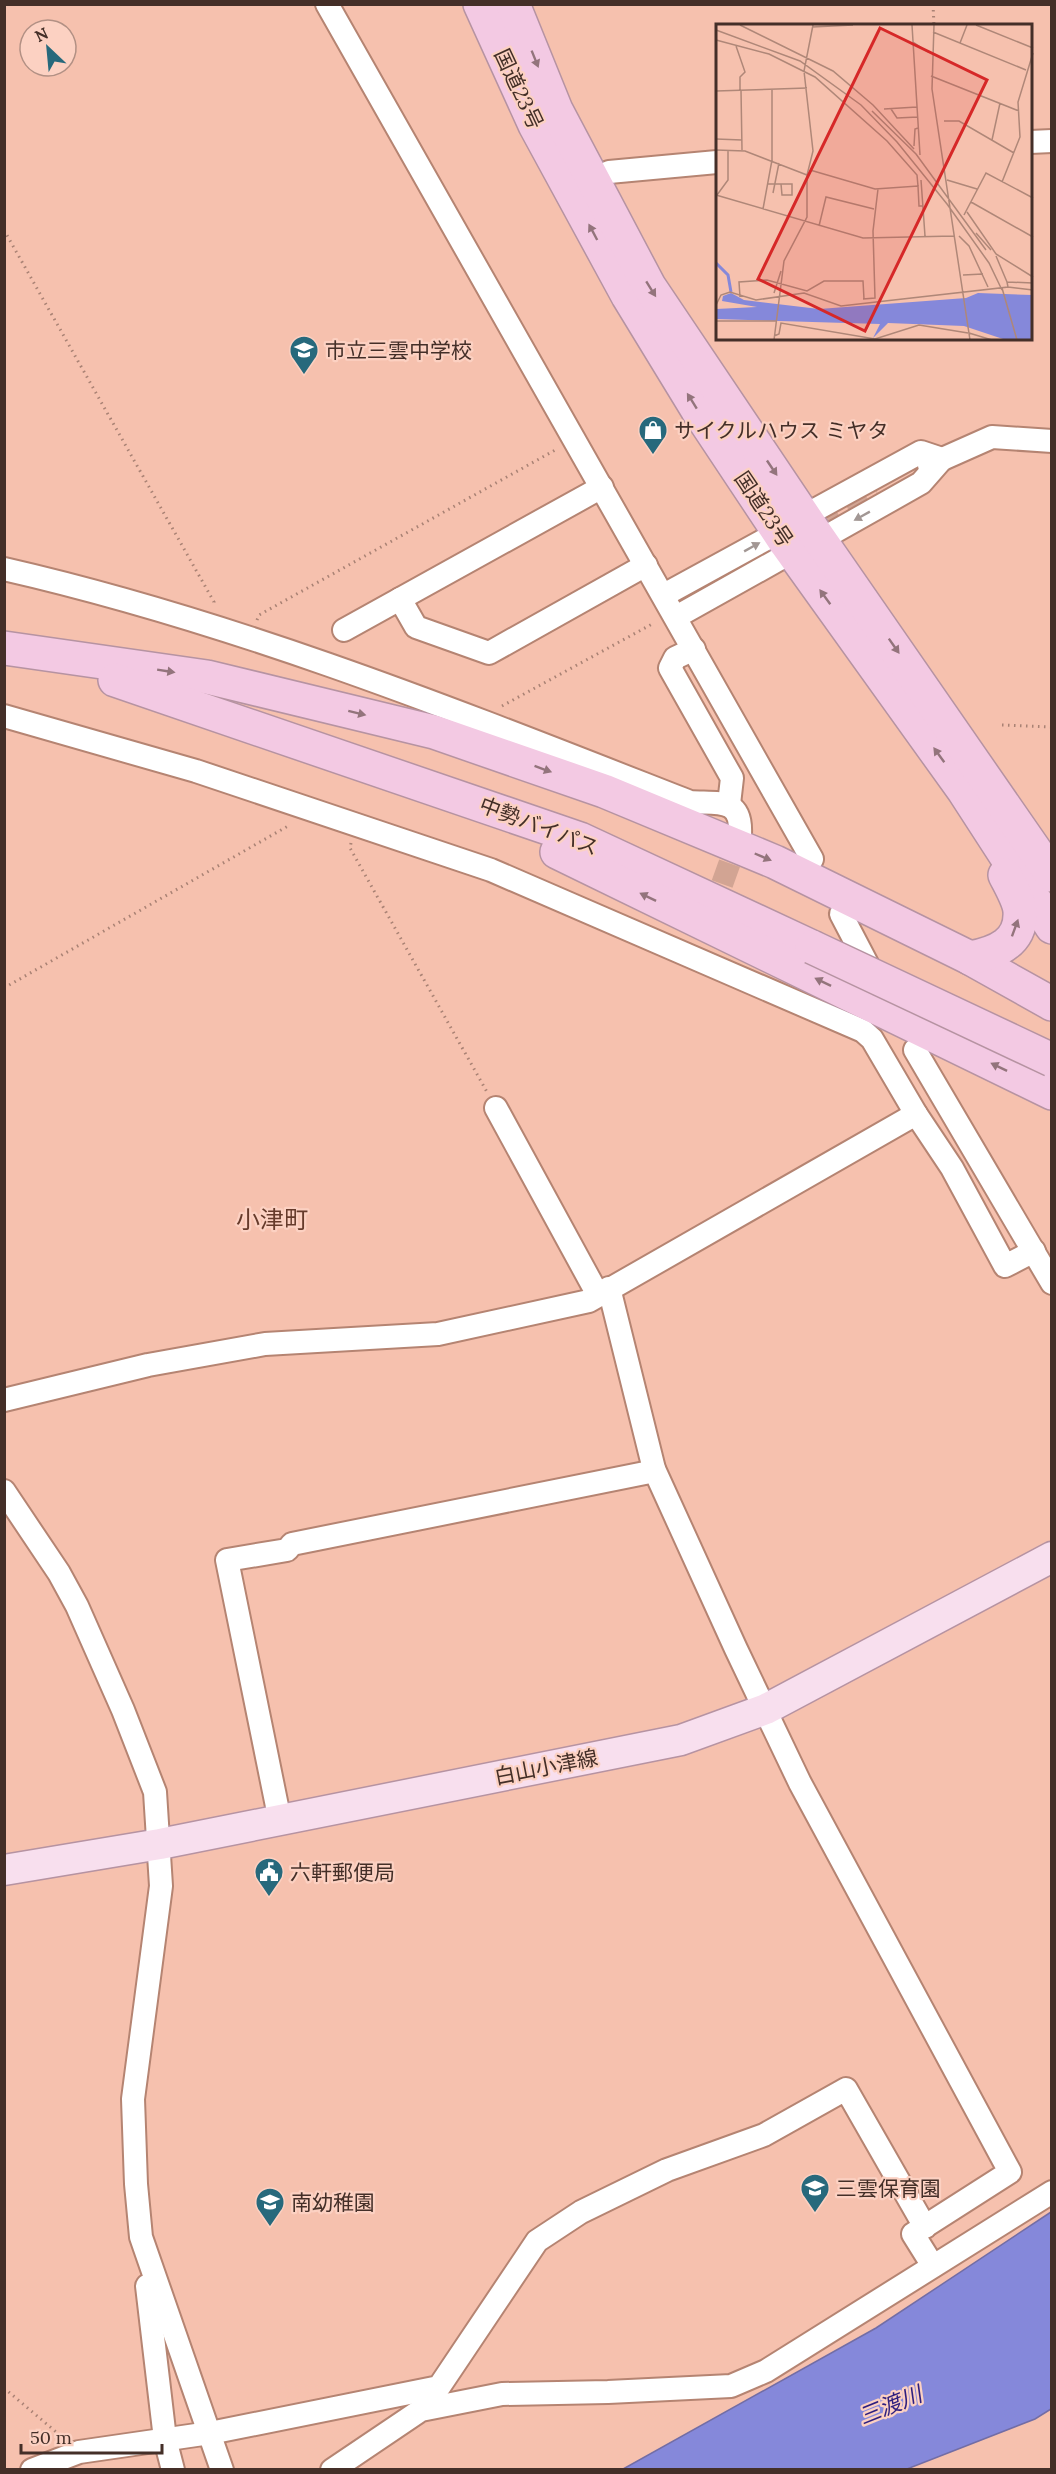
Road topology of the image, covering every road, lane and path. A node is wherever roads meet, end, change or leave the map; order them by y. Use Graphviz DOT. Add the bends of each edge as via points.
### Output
graph roads {
  1 [pos="327,4"];
  2 [pos="480,4"];
  3 [pos="513,4"];
  4 [pos="933,4"];
  5 [pos="934,24"];
  6 [pos="1052,141"];
  7 [pos="1032,142"];
  8 [pos="716,162"];
  9 [pos="593,180"];
  10 [pos="4,230"];
  11 [pos="574,439"];
  12 [pos="1052,441"];
  13 [pos="942,459"];
  14 [pos="602,487"];
  15 [pos="877,492"];
  16 [pos="799,535"];
  17 [pos="646,565"];
  18 [pos="4,569"];
  19 [pos="732,572"];
  20 [pos="400,599"];
  21 [pos="670,606"];
  22 [pos="211,610"];
  23 [pos="256,622"];
  24 [pos="344,630"];
  25 [pos="4,649"];
  26 [pos="694,649"];
  27 [pos="491,703"];
  28 [pos="4,716"];
  29 [pos="1002,725"];
  30 [pos="1052,727"];
  31 [pos="409,778"];
  32 [pos="964,791"];
  33 [pos="729,804"];
  34 [pos="352,823"];
  35 [pos="288,826"];
  36 [pos="740,834"];
  37 [pos="812,859"];
  38 [pos="1052,875"];
  39 [pos="841,914"];
  40 [pos="1052,927"];
  41 [pos="704,933"];
  42 [pos="698,957"];
  43 [pos="970,958"];
  44 [pos="4,988"];
  45 [pos="880,988"];
  46 [pos="1052,1004"];
  47 [pos="915,1050"];
  48 [pos="1052,1060"];
  49 [pos="1052,1093"];
  50 [pos="496,1108"];
  51 [pos="916,1114"];
  52 [pos="1034,1251"];
  53 [pos="1052,1283"];
  54 [pos="604,1291"];
  55 [pos="4,1400"];
  56 [pos="654,1469"];
  57 [pos="4,1491"];
  58 [pos="1052,1557"];
  59 [pos="766,1709"];
  60 [pos="280,1821"];
  61 [pos="160,1844"];
  62 [pos="4,1870"];
  63 [pos="1052,2192"];
  64 [pos="925,2227"];
  65 [pos="141,2236"];
  66 [pos="933,2266"];
  67 [pos="4,2388"];
  68 [pos="210,2433"];
  69 [pos="165,2439"];
  70 [pos="79,2452"];
  71 [pos="32,2469"];
  72 [pos="173,2469"];
  73 [pos="222,2469"];
  74 [pos="332,2469"];
  1 -- 11 [label="street"];
  16 -- 2 [label="highway, 国道23号, one-way" via="697,409 628,297 535,125"];
  3 -- 9 [label="highway, 国道23号, one-way" via="556,110"];
  4 -- 5 [label="path"];
  6 -- 7 [label="street"];
  8 -- 9 [label="street" via="609,172"];
  9 -- 16 [label="highway, 国道23号, one-way" via="649,286"];
  10 -- 22 [label="path" via="214,602"];
  11 -- 14 [label="street"];
  11 -- 23 [label="path" via="259,615"];
  12 -- 13 [label="street" via="992,437"];
  13 -- 15 [label="street"];
  13 -- 16 [label="street" via="921,452"];
  14 -- 17 [label="street"];
  14 -- 20 [label="street"];
  16 -- 21 [label="street"];
  32 -- 16 [label="highway, 国道23号, one-way"];
  16 -- 38 [label="highway, 国道23号, one-way"];
  17 -- 20 [label="street" via="489,653 416,627"];
  17 -- 21 [label="street"];
  18 -- 33 [label="street" via="242,636 432,701 690,802"];
  19 -- 21 [label="street"];
  20 -- 24 [label="street"];
  21 -- 26 [label="street"];
  21 -- 27 [label="path" via="661,619 503,707"];
  25 -- 31 [label="highway, 中勢バイパス" via="145,689"];
  25 -- 43 [label="highway, one-way" via="207,677 435,732 604,791 775,862"];
  26 -- 33 [label="street" via="675,658 670,668 732,778"];
  26 -- 37 [label="street"];
  28 -- 34 [label="street" via="196,771"];
  29 -- 30 [label="path"];
  31 -- 48 [label="highway, 中勢バイパス, bridge" via="580,838"];
  49 -- 31 [label="highway, one-way"];
  32 -- 40 [label="highway, 国道23号"];
  43 -- 32 [label="highway, one-way" via="995,953 1005,946 1016,932 1020,910"];
  33 -- 36 [label="street" via="738,811"];
  34 -- 42 [label="street" via="491,870"];
  34 -- 50 [label="path" via="351,848"];
  35 -- 44 [label="path"];
  39 -- 45 [label="street"];
  41 -- 42 [label="street"];
  42 -- 51 [label="street" via="863,1030"];
  43 -- 46 [label="highway"];
  47 -- 52 [label="street"];
  50 -- 54 [label="street"];
  51 -- 52 [label="street" via="952,1168 1005,1266"];
  51 -- 54 [label="street"];
  52 -- 53 [label="street"];
  54 -- 55 [label="street" via="566,1306 438,1334 266,1344 148,1365"];
  54 -- 56 [label="street"];
  56 -- 59 [label="street"];
  56 -- 60 [label="street" via="227,1560"];
  57 -- 61 [label="street" via="59,1573 123,1710 155,1792"];
  58 -- 59 [label="main road, 白山小津線"];
  59 -- 60 [label="main road, 白山小津線" via="681,1740"];
  59 -- 64 [label="street" via="800,1783 1010,2172"];
  60 -- 61 [label="main road, 白山小津線"];
  61 -- 62 [label="main road, 白山小津線"];
  61 -- 65 [label="street" via="158,1922 133,2099"];
  63 -- 66 [label="street"];
  64 -- 66 [label="street" via="914,2234"];
  64 -- 68 [label="street" via="846,2088 764,2135 666,2170 581,2212 537,2241 439,2387"];
  65 -- 68 [label="street"];
  65 -- 69 [label="street"];
  66 -- 74 [label="street" via="766,2371 731,2386 502,2394 421,2410"];
  67 -- 70 [label="path"];
  68 -- 69 [label="street"];
  68 -- 73 [label="street"];
  69 -- 70 [label="street"];
  69 -- 72 [label="street"];
  70 -- 71 [label="street"];
}
